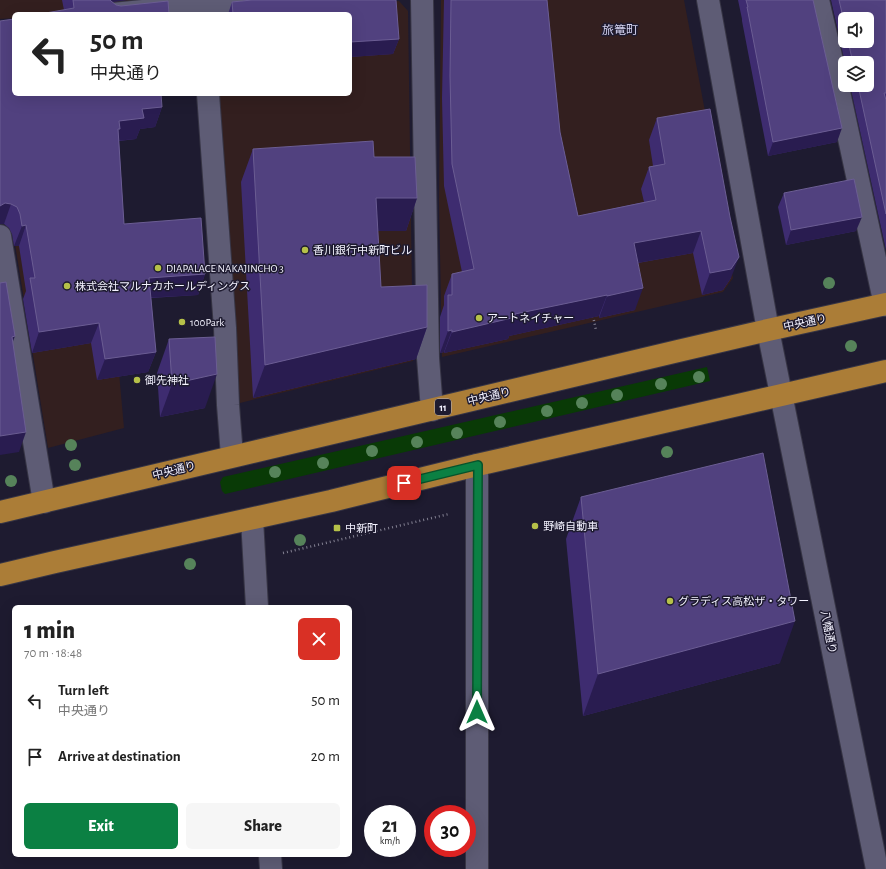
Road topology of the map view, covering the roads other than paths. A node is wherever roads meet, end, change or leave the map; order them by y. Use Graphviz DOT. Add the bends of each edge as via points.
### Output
graph roads {
  1 [pos="257,0"];
  2 [pos="422,0"];
  3 [pos="708,0"];
  4 [pos="818,0"];
  5 [pos="201,9"];
  6 [pos="148,12"];
  7 [pos="208,96"];
  8 [pos="0,236"];
  9 [pos="885,304"];
  10 [pos="768,330"];
  11 [pos="886,371"];
  12 [pos="782,395"];
  13 [pos="432,410"];
  14 [pos="232,456"];
  15 [pos="478,465"];
  16 [pos="44,502"];
  17 [pos="0,512"];
  18 [pos="252,519"];
  19 [pos="0,575"];
  20 [pos="257,605"];
  21 [pos="270,857"];
  22 [pos="271,869"];
  23 [pos="477,869"];
  24 [pos="877,869"];
  1 -- 5 [label="street"];
  2 -- 13 [label="street" via="428,358"];
  3 -- 10 [label="street, 八幡通り"];
  4 -- 9 [label="street"];
  5 -- 6 [label="street"];
  7 -- 14 [label="street" via="225,320"];
  8 -- 16 [label="street"];
  9 -- 10 [label="highway, 中央通り / 11"];
  10 -- 12 [label="street, 八幡通り"];
  10 -- 13 [label="highway, 中央通り / 11"];
  11 -- 12 [label="highway"];
  12 -- 15 [label="highway"];
  12 -- 24 [label="street, 八幡通り"];
  13 -- 14 [label="highway, 中央通り / 11"];
  14 -- 16 [label="highway, 中央通り / 11"];
  15 -- 18 [label="highway"];
  15 -- 23 [label="street"];
  16 -- 17 [label="highway, 中央通り / 11"];
  18 -- 19 [label="highway"];
  18 -- 20 [label="street"];
  21 -- 22 [label="street"];
}
